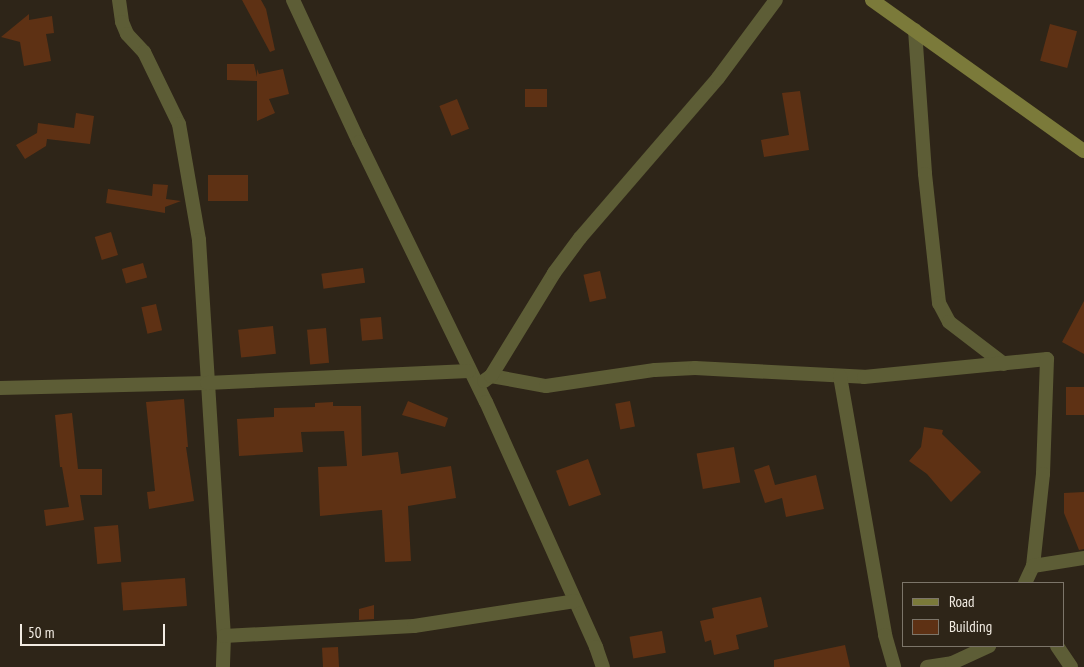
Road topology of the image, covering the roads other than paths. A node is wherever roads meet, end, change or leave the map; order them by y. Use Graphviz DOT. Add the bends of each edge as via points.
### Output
graph roads {
  1 [pos="119,0"];
  2 [pos="293,0"];
  3 [pos="776,0"];
  4 [pos="872,0"];
  5 [pos="915,30"];
  6 [pos="1084,151"];
  7 [pos="1004,364"];
  8 [pos="469,371"];
  9 [pos="491,376"];
  10 [pos="840,376"];
  11 [pos="207,383"];
  12 [pos="477,386"];
  13 [pos="0,388"];
  14 [pos="1084,558"];
  15 [pos="1033,566"];
  16 [pos="1026,582"];
  17 [pos="575,601"];
  18 [pos="224,636"];
  19 [pos="986,647"];
  20 [pos="1058,647"];
  21 [pos="224,667"];
  22 [pos="603,667"];
  23 [pos="894,667"];
  24 [pos="927,667"];
  25 [pos="1071,667"];
  1 -- 11 [label="street" via="126,34 144,52 179,124 184,145 199,240"];
  2 -- 8 [label="street"];
  3 -- 9 [label="street" via="718,78 580,238 554,273"];
  4 -- 5 [label="main road"];
  5 -- 6 [label="main road"];
  5 -- 7 [label="street" via="925,174 939,303 949,322"];
  7 -- 10 [label="street" via="864,377"];
  7 -- 15 [label="street" via="1047,359 1046,437"];
  8 -- 11 [label="street"];
  8 -- 12 [label="street"];
  9 -- 10 [label="street" via="546,386 655,370 694,368"];
  9 -- 12 [label="street"];
  10 -- 23 [label="street" via="885,635"];
  11 -- 13 [label="street"];
  11 -- 18 [label="street"];
  12 -- 17 [label="street"];
  14 -- 15 [label="street"];
  15 -- 16 [label="street"];
  17 -- 18 [label="street" via="414,626"];
  17 -- 22 [label="street"];
  18 -- 21 [label="street"];
  19 -- 24 [label="street" via="952,663"];
  20 -- 25 [label="street"];
}
